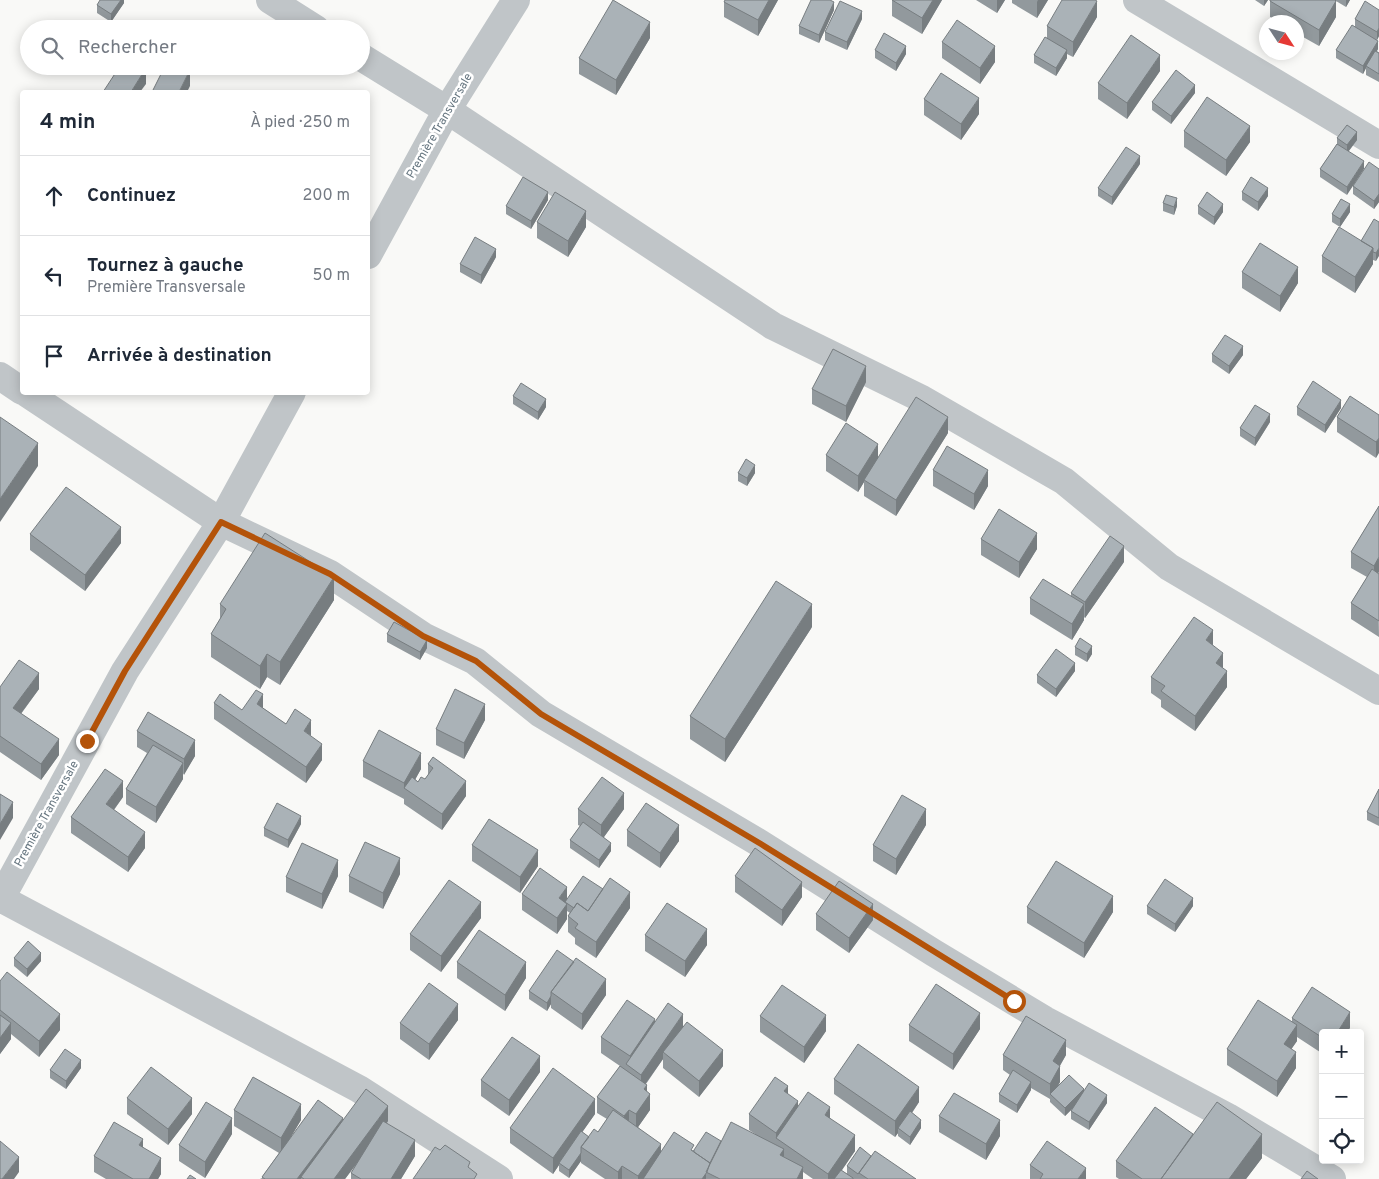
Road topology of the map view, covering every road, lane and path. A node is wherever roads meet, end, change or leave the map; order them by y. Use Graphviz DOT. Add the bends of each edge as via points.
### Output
graph roads {
  1 [pos="270,0"];
  2 [pos="516,0"];
  3 [pos="1137,0"];
  4 [pos="302,20"];
  5 [pos="370,63"];
  6 [pos="446,110"];
  7 [pos="1379,145"];
  8 [pos="370,251"];
  9 [pos="0,376"];
  10 [pos="20,389"];
  11 [pos="29,395"];
  12 [pos="290,395"];
  13 [pos="221,522"];
  14 [pos="1379,691"];
  15 [pos="0,899"];
  16 [pos="499,1179"];
  17 [pos="1332,1179"];
  1 -- 4 [label="street"];
  2 -- 6 [label="street, Première Transversale"];
  3 -- 7 [label="street"];
  5 -- 6 [label="street"];
  6 -- 8 [label="street, Première Transversale"];
  6 -- 14 [label="street" via="773,326 922,399 1064,481 1169,567"];
  9 -- 10 [label="street"];
  11 -- 13 [label="street"];
  12 -- 13 [label="street, Première Transversale"];
  13 -- 15 [label="street, Première Transversale" via="125,671"];
  13 -- 17 [label="street" via="330,574 423,636 476,661 541,714 761,844 934,953 1046,1020 1228,1117"];
  15 -- 16 [label="street" via="359,1089"];
}
